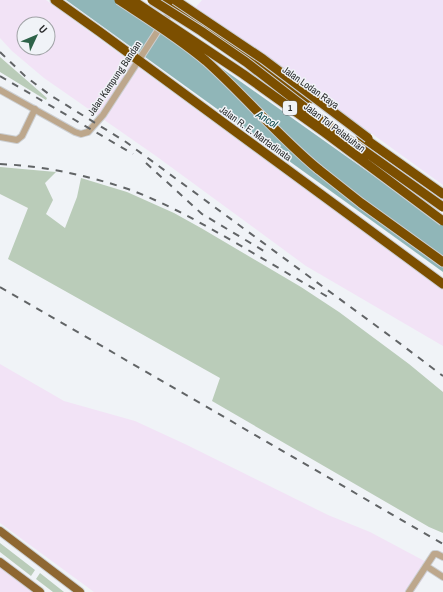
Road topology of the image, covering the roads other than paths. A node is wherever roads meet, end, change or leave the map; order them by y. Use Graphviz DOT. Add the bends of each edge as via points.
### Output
graph roads {
  1 [pos="55,0"];
  2 [pos="119,0"];
  3 [pos="132,0"];
  4 [pos="152,0"];
  5 [pos="173,3"];
  6 [pos="140,59"];
  7 [pos="0,90"];
  8 [pos="35,109"];
  9 [pos="0,137"];
  10 [pos="384,152"];
  11 [pos="443,194"];
  12 [pos="443,206"];
  13 [pos="443,221"];
  14 [pos="443,262"];
  15 [pos="443,284"];
  16 [pos="0,531"];
  17 [pos="443,557"];
  18 [pos="0,562"];
  19 [pos="426,566"];
  20 [pos="443,577"];
  21 [pos="40,592"];
  22 [pos="80,592"];
  23 [pos="409,592"];
  1 -- 6 [label="highway, Jalan R. E. Martadinata"];
  2 -- 14 [label="highway, bridge" via="197,54 302,156 361,203"];
  3 -- 13 [label="highway, Jalan Tol Pelabuhan / 1, bridge" via="244,74"];
  4 -- 12 [label="highway, Jalan Tol Pelabuhan / 1, bridge" via="246,62 325,123"];
  5 -- 6 [label="street, Jalan Kampung Bandan"];
  5 -- 10 [label="highway, Jalan Lodan Raya / 1"];
  5 -- 10 [label="highway, bridge" via="263,59"];
  6 -- 8 [label="street, Jalan Kampung Bandan" via="103,115 88,132 75,132"];
  6 -- 15 [label="highway, Jalan R. E. Martadinata"];
  7 -- 8 [label="street, Jalan Kampung Bandan"];
  8 -- 9 [label="street" via="22,136 17,140"];
  10 -- 11 [label="highway, Jalan Lodan Raya / 1"];
  16 -- 22 [label="main road"];
  17 -- 19 [label="street" via="435,553"];
  18 -- 21 [label="main road"];
  19 -- 20 [label="street"];
  19 -- 23 [label="street"];
}
